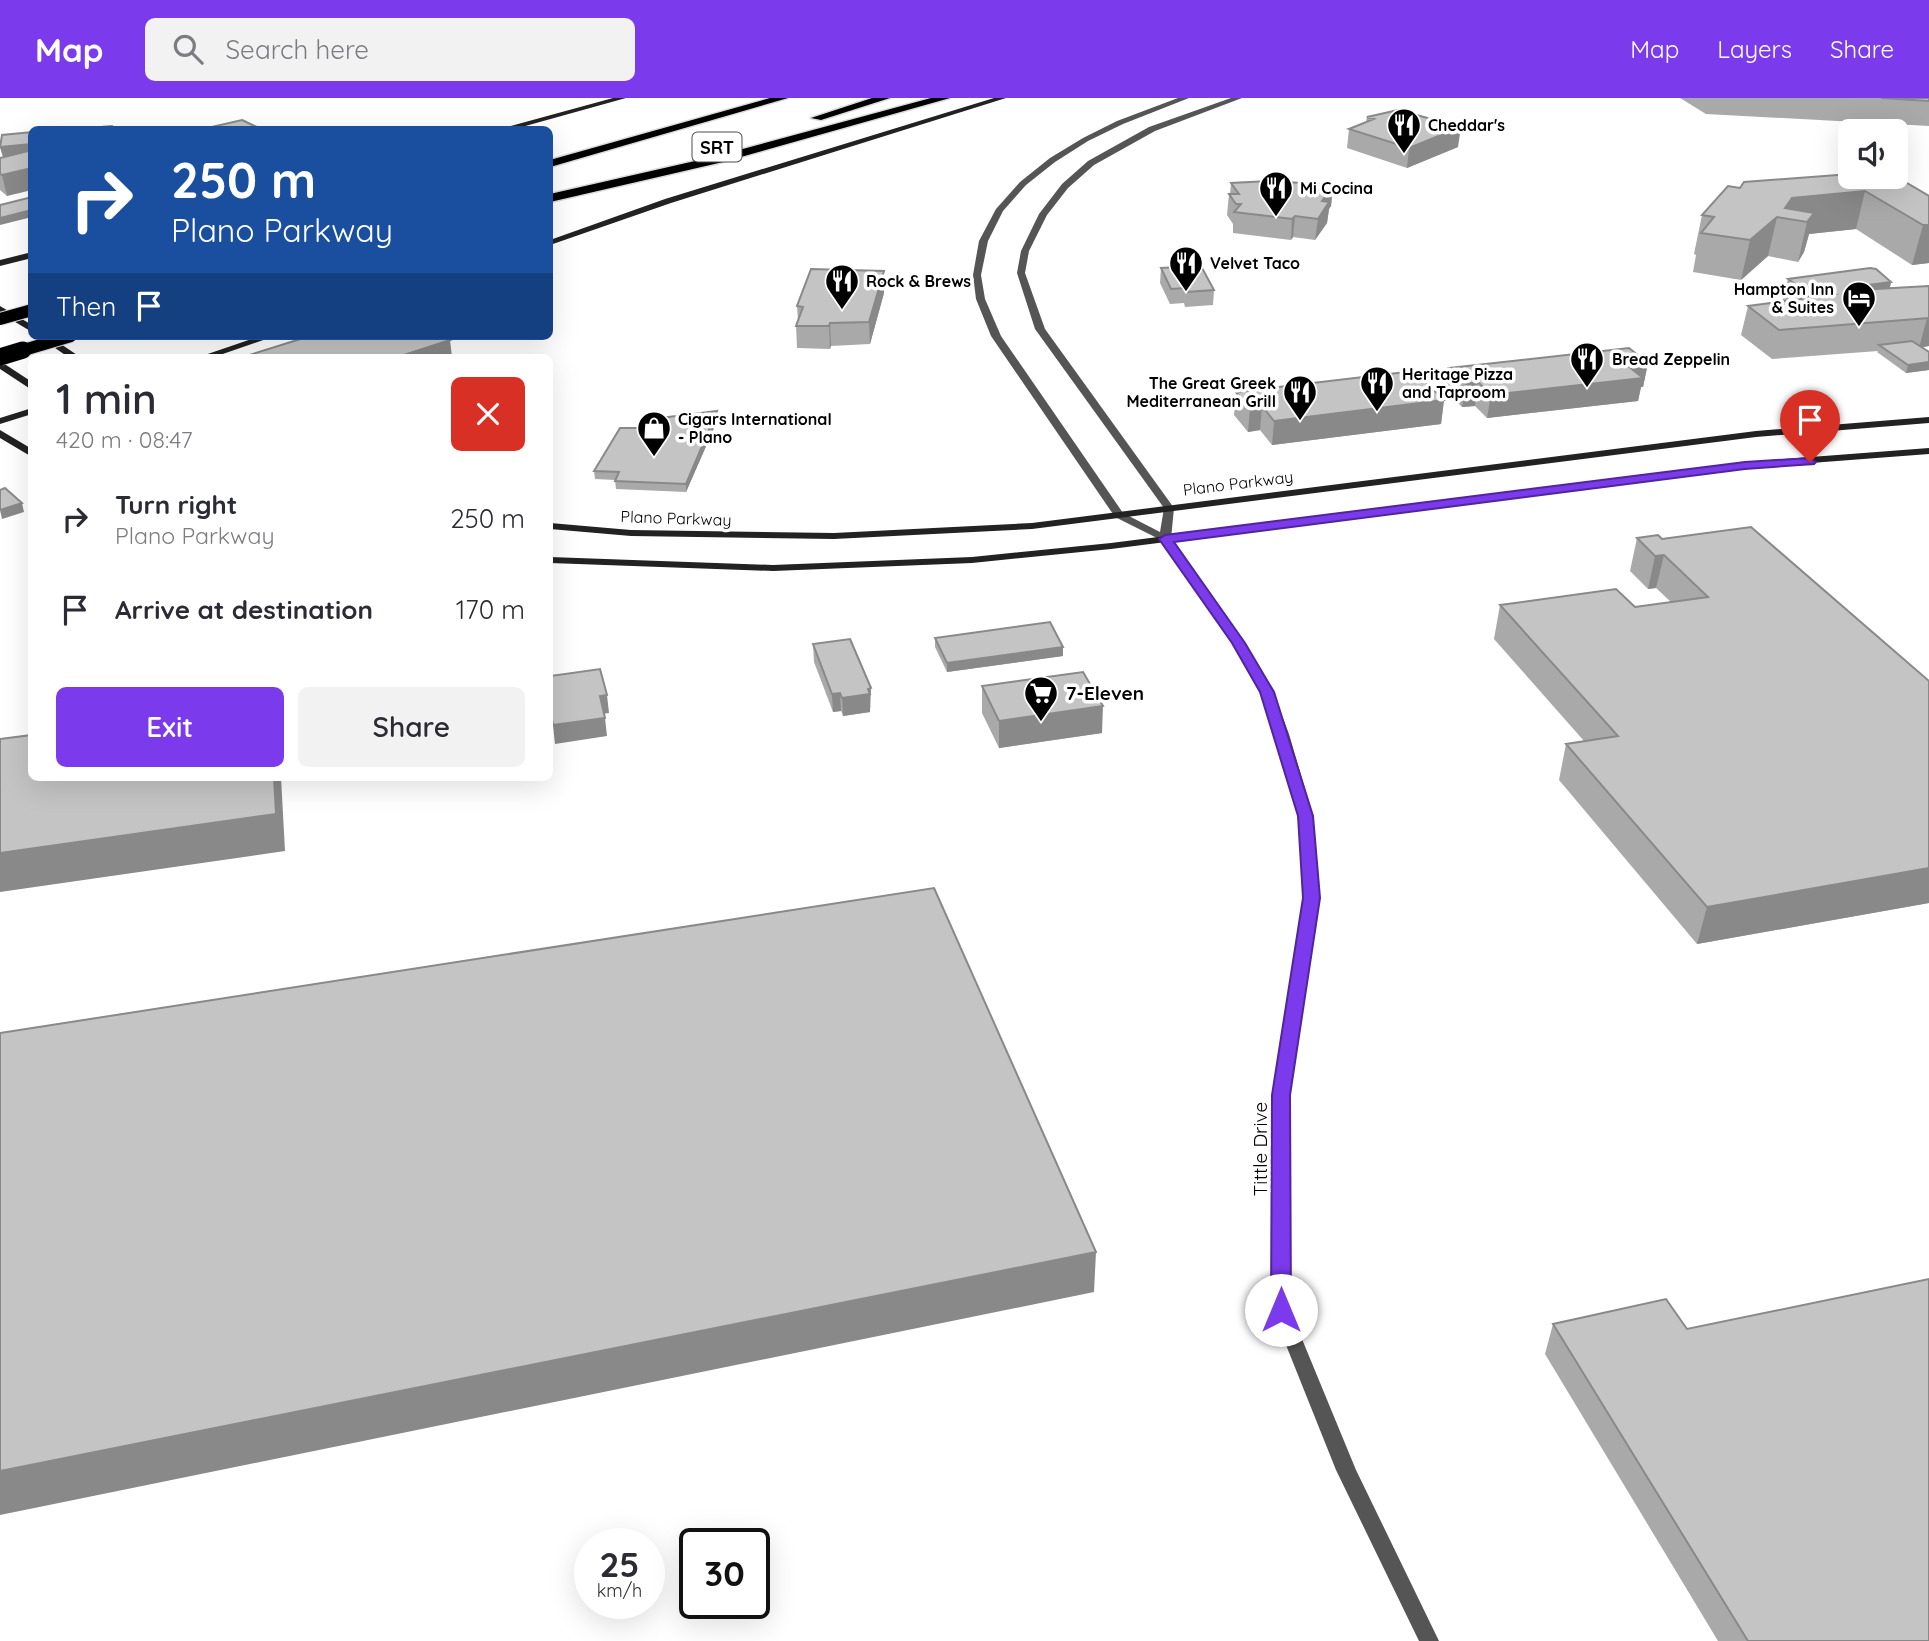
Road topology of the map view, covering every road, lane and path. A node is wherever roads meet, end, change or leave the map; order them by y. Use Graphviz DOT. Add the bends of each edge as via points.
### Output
graph roads {
  1 [pos="622,98"];
  2 [pos="782,98"];
  3 [pos="884,98"];
  4 [pos="944,98"];
  5 [pos="1002,98"];
  6 [pos="1185,98"];
  7 [pos="1238,98"];
  8 [pos="803,121"];
  9 [pos="515,126"];
  10 [pos="777,129"];
  11 [pos="553,163"];
  12 [pos="553,196"];
  13 [pos="553,196"];
  14 [pos="553,242"];
  15 [pos="28,255"];
  16 [pos="0,262"];
  17 [pos="0,271"];
  18 [pos="0,309"];
  19 [pos="28,311"];
  20 [pos="0,319"];
  21 [pos="28,326"];
  22 [pos="49,340"];
  23 [pos="57,340"];
  24 [pos="257,340"];
  25 [pos="70,354"];
  26 [pos="213,354"];
  27 [pos="0,357"];
  28 [pos="0,364"];
  29 [pos="28,384"];
  30 [pos="28,412"];
  31 [pos="1929,420"];
  32 [pos="0,421"];
  33 [pos="0,433"];
  34 [pos="0,446"];
  35 [pos="1929,451"];
  36 [pos="28,452"];
  37 [pos="1169,508"];
  38 [pos="1119,515"];
  39 [pos="553,526"];
  40 [pos="1165,539"];
  41 [pos="553,560"];
  42 [pos="1429,1641"];
  1 -- 9 [label="main road"];
  2 -- 11 [label="highway, SRT"];
  3 -- 8 [label="highway"];
  4 -- 12 [label="highway" via="719,159"];
  5 -- 14 [label="main road" via="693,193"];
  6 -- 38 [label="street" via="1122,121 1054,160 1000,210 982,240 979,255 982,304 996,336"];
  7 -- 37 [label="street" via="1152,129 1091,163 1043,214 1025,251 1021,273 1040,329"];
  10 -- 13 [label="highway, SRT"];
  15 -- 16 [label="main road"];
  15 -- 17 [label="main road"];
  18 -- 21 [label="main road"];
  19 -- 20 [label="highway, bridge"];
  22 -- 25 [label="main road"];
  23 -- 27 [label="highway, bridge"];
  24 -- 26 [label="main road"];
  28 -- 29 [label="main road"];
  30 -- 32 [label="main road"];
  31 -- 37 [label="main road, Plano Parkway" via="1756,434"];
  33 -- 36 [label="main road"];
  34 -- 36 [label="main road"];
  35 -- 40 [label="main road" via="1745,465"];
  37 -- 38 [label="main road, Plano Parkway"];
  37 -- 40 [label="street"];
  38 -- 39 [label="main road, Plano Parkway" via="948,532 834,536 644,533"];
  38 -- 40 [label="street"];
  40 -- 41 [label="main road" via="869,566 680,567"];
  40 -- 42 [label="street, Tittle Drive" via="1267,692 1306,816 1311,898 1281,1095 1281,1310 1346,1470"];
}
